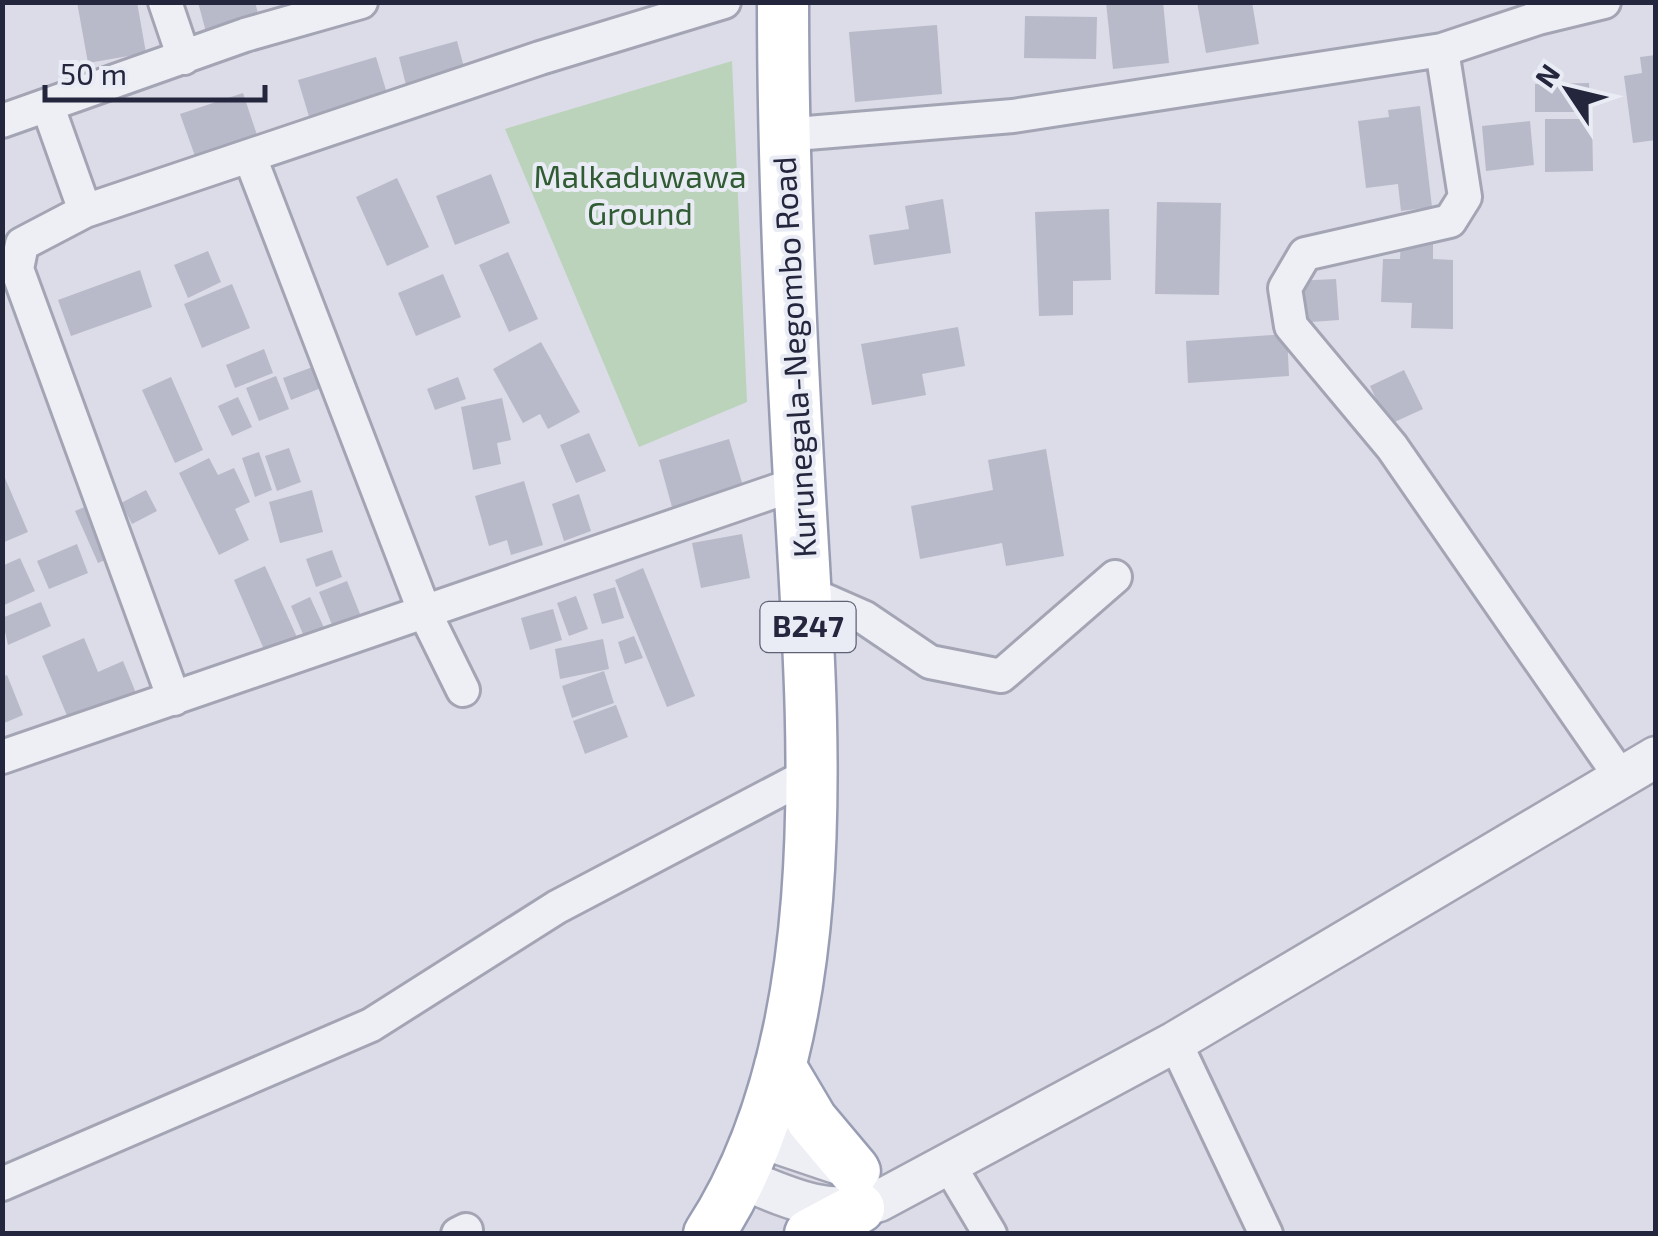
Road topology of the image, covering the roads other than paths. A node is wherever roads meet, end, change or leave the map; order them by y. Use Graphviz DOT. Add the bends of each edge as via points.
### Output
graph roads {
  1 [pos="165,2"];
  2 [pos="361,2"];
  3 [pos="724,2"];
  4 [pos="782,2"];
  5 [pos="1604,2"];
  6 [pos="1536,10"];
  7 [pos="1442,50"];
  8 [pos="184,58"];
  9 [pos="48,107"];
  10 [pos="2,121"];
  11 [pos="783,135"];
  12 [pos="250,157"];
  13 [pos="85,210"];
  14 [pos="799,482"];
  15 [pos="1115,577"];
  16 [pos="808,593"];
  17 [pos="426,613"];
  18 [pos="463,690"];
  19 [pos="174,699"];
  20 [pos="2,757"];
  21 [pos="1656,757"];
  22 [pos="810,774"];
  23 [pos="1620,776"];
  24 [pos="1175,1042"];
  25 [pos="780,1066"];
  26 [pos="761,1131"];
  27 [pos="939,1169"];
  28 [pos="741,1178"];
  29 [pos="2,1184"];
  30 [pos="856,1189"];
  31 [pos="709,1234"];
  32 [pos="810,1234"];
  33 [pos="990,1234"];
  34 [pos="1266,1234"];
  1 -- 8 [label="street"];
  2 -- 8 [label="street"];
  3 -- 12 [label="street"];
  4 -- 11 [label="main road, Kurunegala-Negombo Road / B247"];
  5 -- 6 [label="street"];
  6 -- 7 [label="street"];
  7 -- 11 [label="street" via="1014,116"];
  7 -- 23 [label="street" via="1466,197 1450,220 1305,254 1285,288 1292,326 1392,447"];
  8 -- 9 [label="street"];
  9 -- 10 [label="street"];
  9 -- 13 [label="street"];
  11 -- 14 [label="main road, Kurunegala-Negombo Road / B247"];
  12 -- 13 [label="street"];
  12 -- 17 [label="street"];
  13 -- 19 [label="street" via="22,244 17,269"];
  14 -- 16 [label="main road, Kurunegala-Negombo Road / B247"];
  14 -- 17 [label="street"];
  15 -- 16 [label="street" via="1001,676 930,662 865,618"];
  16 -- 22 [label="main road, Kurunegala-Negombo Road / B247"];
  17 -- 18 [label="street"];
  17 -- 19 [label="street"];
  19 -- 20 [label="street"];
  21 -- 23 [label="street"];
  22 -- 25 [label="main road, Kurunegala-Negombo Road / B247" via="802,960"];
  22 -- 29 [label="street" via="558,908 371,1025"];
  23 -- 24 [label="street"];
  24 -- 27 [label="street"];
  24 -- 34 [label="street"];
  25 -- 26 [label="main road, Kurunegala-Negombo Road / B247"];
  25 -- 30 [label="main road"];
  26 -- 28 [label="main road, Kurunegala-Negombo Road / B247"];
  26 -- 30 [label="street"];
  27 -- 30 [label="street"];
  27 -- 33 [label="street"];
  28 -- 30 [label="street" via="805,1205"];
  28 -- 31 [label="main road, Kurunegala-Negombo Road / B247"];
  30 -- 32 [label="main road"];
}
